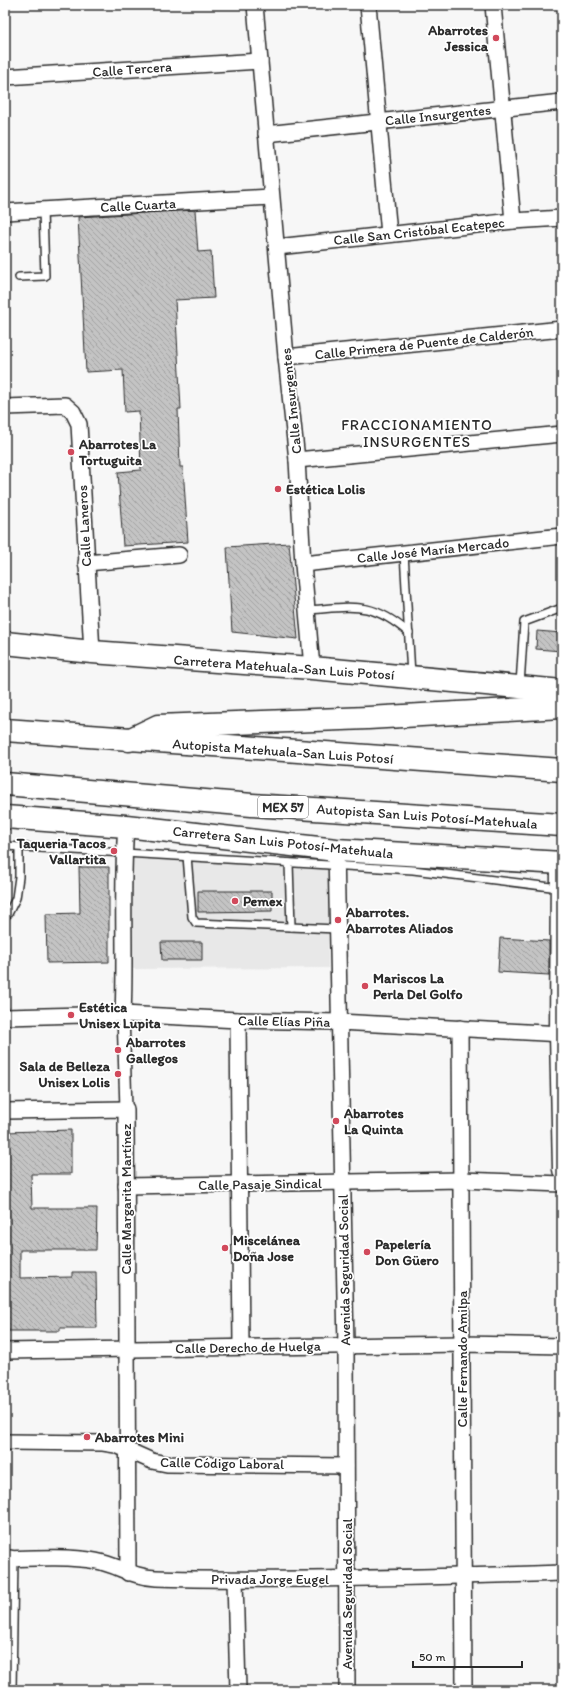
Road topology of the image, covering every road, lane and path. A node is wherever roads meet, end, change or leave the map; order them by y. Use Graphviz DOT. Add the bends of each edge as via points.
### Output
graph roads {
  1 [pos="255,5"];
  2 [pos="368,5"];
  3 [pos="493,5"];
  4 [pos="260,61"];
  5 [pos="5,77"];
  6 [pos="562,102"];
  7 [pos="501,108"];
  8 [pos="378,122"];
  9 [pos="266,134"];
  10 [pos="272,197"];
  11 [pos="43,210"];
  12 [pos="5,212"];
  13 [pos="562,218"];
  14 [pos="513,221"];
  15 [pos="389,234"];
  16 [pos="277,247"];
  17 [pos="18,277"];
  18 [pos="562,329"];
  19 [pos="286,357"];
  20 [pos="5,407"];
  21 [pos="562,434"];
  22 [pos="297,460"];
  23 [pos="562,536"];
  24 [pos="404,553"];
  25 [pos="179,555"];
  26 [pos="86,563"];
  27 [pos="303,564"];
  28 [pos="562,608"];
  29 [pos="307,610"];
  30 [pos="408,633"];
  31 [pos="5,643"];
  32 [pos="92,652"];
  33 [pos="312,668"];
  34 [pos="411,678"];
  35 [pos="520,686"];
  36 [pos="562,691"];
  37 [pos="562,707"];
  38 [pos="5,730"];
  39 [pos="129,740"];
  40 [pos="562,770"];
  41 [pos="5,784"];
  42 [pos="5,818"];
  43 [pos="562,825"];
  44 [pos="126,826"];
  45 [pos="5,846"];
  46 [pos="19,847"];
  47 [pos="124,852"];
  48 [pos="187,856"];
  49 [pos="443,856"];
  50 [pos="335,858"];
  51 [pos="289,863"];
  52 [pos="561,863"];
  53 [pos="413,870"];
  54 [pos="561,888"];
  55 [pos="5,915"];
  56 [pos="291,927"];
  57 [pos="337,929"];
  58 [pos="123,1014"];
  59 [pos="5,1017"];
  60 [pos="238,1020"];
  61 [pos="339,1022"];
  62 [pos="460,1028"];
  63 [pos="561,1034"];
  64 [pos="126,1109"];
  65 [pos="5,1111"];
  66 [pos="562,1170"];
  67 [pos="462,1180"];
  68 [pos="342,1183"];
  69 [pos="239,1184"];
  70 [pos="562,1184"];
  71 [pos="126,1186"];
  72 [pos="462,1344"];
  73 [pos="346,1346"];
  74 [pos="562,1346"];
  75 [pos="241,1347"];
  76 [pos="127,1349"];
  77 [pos="5,1351"];
  78 [pos="5,1442"];
  79 [pos="127,1450"];
  80 [pos="346,1466"];
  81 [pos="8,1558"];
  82 [pos="128,1573"];
  83 [pos="562,1573"];
  84 [pos="462,1577"];
  85 [pos="346,1579"];
  86 [pos="235,1580"];
  87 [pos="8,1690"];
  88 [pos="238,1690"];
  89 [pos="347,1690"];
  90 [pos="464,1690"];
  1 -- 4 [label="street, Calle Insurgentes"];
  2 -- 8 [label="street"];
  3 -- 7 [label="street"];
  4 -- 5 [label="street, Calle Tercera"];
  4 -- 9 [label="street, Calle Insurgentes"];
  6 -- 7 [label="street, Calle Insurgentes"];
  7 -- 8 [label="street, Calle Insurgentes"];
  7 -- 14 [label="street"];
  8 -- 9 [label="street, Calle Insurgentes"];
  8 -- 15 [label="street"];
  9 -- 10 [label="street, Calle Insurgentes"];
  10 -- 11 [label="street, Calle Cuarta"];
  10 -- 16 [label="street, Calle Insurgentes"];
  11 -- 12 [label="street, Calle Cuarta"];
  11 -- 17 [label="lane" via="45,276"];
  13 -- 14 [label="street, Calle San Cristóbal Ecatepec"];
  14 -- 15 [label="street, Calle San Cristóbal Ecatepec"];
  15 -- 16 [label="street, Calle San Cristóbal Ecatepec"];
  16 -- 19 [label="street, Calle Insurgentes"];
  18 -- 19 [label="street, Calle Primera de Puente de Calderón"];
  19 -- 22 [label="street, Calle Insurgentes"];
  20 -- 26 [label="street, Calle Laneros" via="64,405 73,412 79,424"];
  21 -- 22 [label="street"];
  22 -- 27 [label="street, Calle Insurgentes"];
  23 -- 24 [label="street, Calle José María Mercado"];
  24 -- 27 [label="street, Calle José María Mercado"];
  24 -- 30 [label="lane"];
  25 -- 26 [label="street"];
  26 -- 32 [label="street, Calle Laneros"];
  27 -- 29 [label="street, Calle Insurgentes"];
  28 -- 35 [label="lane" via="524,622"];
  29 -- 30 [label="lane" via="360,607 380,612"];
  29 -- 33 [label="street, Calle Insurgentes"];
  30 -- 34 [label="lane"];
  31 -- 32 [label="main road, Carretera Matehuala-San Luis Potosí"];
  32 -- 33 [label="main road, Carretera Matehuala-San Luis Potosí"];
  33 -- 34 [label="main road, Carretera Matehuala-San Luis Potosí"];
  34 -- 35 [label="main road, Carretera Matehuala-San Luis Potosí"];
  35 -- 36 [label="main road, Carretera Matehuala-San Luis Potosí"];
  37 -- 39 [label="main road" via="158,726"];
  38 -- 39 [label="main road, Autopista Matehuala-San Luis Potosí"];
  39 -- 40 [label="main road, Autopista Matehuala-San Luis Potosí"];
  41 -- 43 [label="main road, Autopista San Luis Potosí-Matehuala / MEX 57" via="252,805"];
  42 -- 44 [label="main road, Carretera San Luis Potosí-Matehuala"];
  44 -- 47 [label="street, Calle Margarita Martínez"];
  44 -- 50 [label="main road, Carretera San Luis Potosí-Matehuala"];
  45 -- 46 [label="lane"];
  46 -- 47 [label="lane"];
  46 -- 55 [label="lane" via="16,898"];
  47 -- 48 [label="lane"];
  47 -- 58 [label="street, Calle Margarita Martínez"];
  48 -- 51 [label="lane"];
  48 -- 56 [label="lane" via="192,917 196,923"];
  49 -- 50 [label="main road, Carretera San Luis Potosí-Matehuala"];
  49 -- 52 [label="main road, Carretera San Luis Potosí-Matehuala"];
  49 -- 53 [label="main road"];
  50 -- 51 [label="lane"];
  50 -- 53 [label="lane"];
  50 -- 57 [label="street, Avenida Seguridad Social"];
  51 -- 56 [label="lane"];
  52 -- 54 [label="street"];
  53 -- 54 [label="lane"];
  54 -- 63 [label="street"];
  56 -- 57 [label="lane"];
  57 -- 61 [label="street, Avenida Seguridad Social"];
  58 -- 59 [label="street, Calle Elías Piña"];
  58 -- 60 [label="street, Calle Elías Piña"];
  58 -- 64 [label="street, Calle Margarita Martínez"];
  60 -- 61 [label="street, Calle Elías Piña"];
  60 -- 69 [label="street"];
  61 -- 62 [label="street, Calle Elías Piña"];
  61 -- 68 [label="street, Avenida Seguridad Social"];
  62 -- 63 [label="street, Calle Elías Piña"];
  62 -- 67 [label="street, Calle Fernando Amilpa"];
  63 -- 66 [label="street"];
  64 -- 65 [label="street"];
  64 -- 71 [label="street, Calle Margarita Martínez"];
  67 -- 68 [label="street, Calle Pasaje Sindical"];
  67 -- 70 [label="street, Calle Pasaje Sindical"];
  67 -- 72 [label="street, Calle Fernando Amilpa"];
  68 -- 69 [label="street, Calle Pasaje Sindical"];
  68 -- 73 [label="street, Avenida Seguridad Social"];
  69 -- 71 [label="street, Calle Pasaje Sindical"];
  69 -- 75 [label="street"];
  71 -- 76 [label="street, Calle Margarita Martínez"];
  72 -- 73 [label="street, Calle Derecho de Huelga"];
  72 -- 74 [label="street, Calle Derecho de Huelga"];
  72 -- 84 [label="street, Calle Fernando Amilpa"];
  73 -- 75 [label="street, Calle Derecho de Huelga"];
  73 -- 80 [label="street, Avenida Seguridad Social"];
  75 -- 76 [label="street, Calle Derecho de Huelga"];
  76 -- 77 [label="street, Calle Derecho de Huelga"];
  76 -- 79 [label="street, Calle Margarita Martínez"];
  78 -- 79 [label="street, Calle Código Laboral" via="103,1443"];
  79 -- 80 [label="street, Calle Código Laboral" via="152,1461 167,1464"];
  79 -- 82 [label="street, Calle Margarita Martínez"];
  80 -- 85 [label="street, Avenida Seguridad Social"];
  81 -- 82 [label="street, Privada Jorge Eugel" via="80,1559 110,1565"];
  81 -- 87 [label="street"];
  82 -- 86 [label="street, Privada Jorge Eugel" via="155,1578"];
  83 -- 84 [label="street, Privada Jorge Eugel"];
  84 -- 85 [label="street, Privada Jorge Eugel"];
  84 -- 90 [label="street, Calle Fernando Amilpa"];
  85 -- 86 [label="street, Privada Jorge Eugel"];
  85 -- 89 [label="street, Avenida Seguridad Social"];
  86 -- 88 [label="street"];
}
